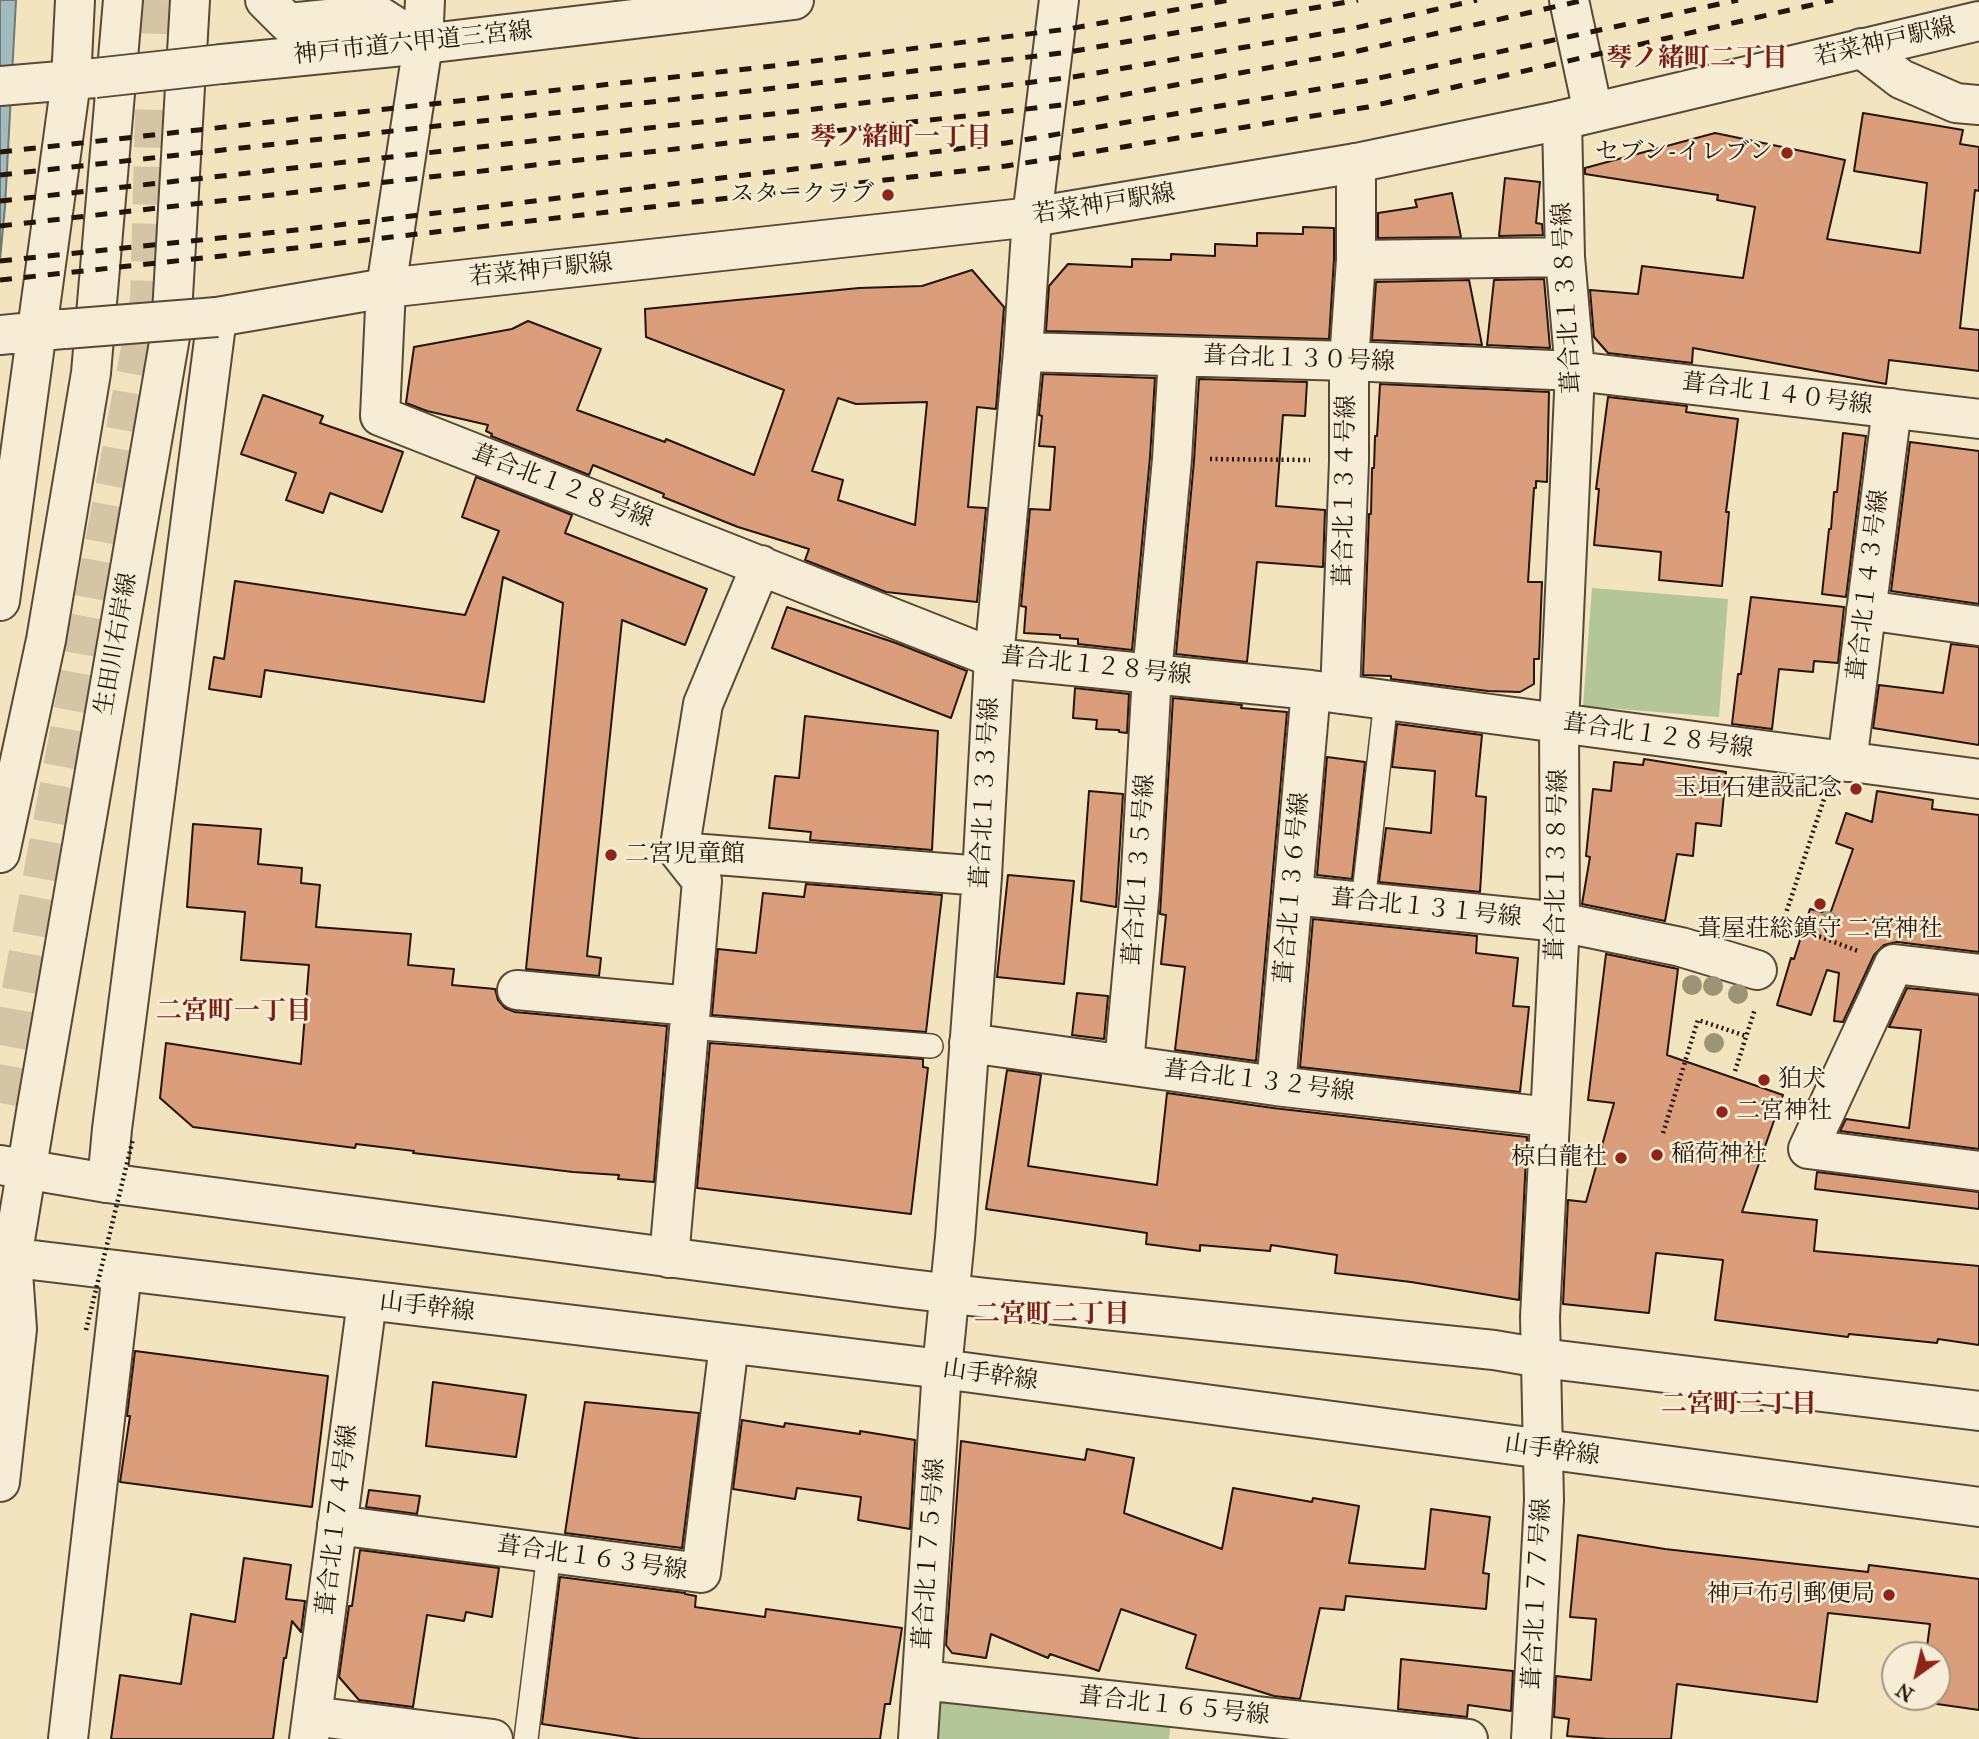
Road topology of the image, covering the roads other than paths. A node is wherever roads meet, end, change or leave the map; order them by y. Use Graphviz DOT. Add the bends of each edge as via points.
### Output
graph roads {
  1 [pos="75,0"];
  2 [pos="123,0"];
  3 [pos="190,0"];
  4 [pos="265,0"];
  5 [pos="425,0"];
  6 [pos="794,0"];
  7 [pos="1059,0"];
  8 [pos="1569,0"];
  9 [pos="1979,21"];
  10 [pos="423,44"];
  11 [pos="1861,48"];
  12 [pos="83,80"];
  13 [pos="16,85"];
  14 [pos="1979,105"];
  15 [pos="1577,116"];
  16 [pos="1356,163"];
  17 [pos="1032,217"];
  18 [pos="1564,257"];
  19 [pos="1356,260"];
  20 [pos="386,288"];
  21 [pos="217,317"];
  22 [pos="51,329"];
  23 [pos="0,335"];
  24 [pos="1023,352"];
  25 [pos="1178,357"];
  26 [pos="1349,361"];
  27 [pos="1575,371"];
  28 [pos="1892,408"];
  29 [pos="1979,419"];
  30 [pos="761,565"];
  31 [pos="0,601"];
  32 [pos="1867,610"];
  33 [pos="1979,626"];
  34 [pos="994,657"];
  35 [pos="1152,674"];
  36 [pos="1325,692"];
  37 [pos="1386,701"];
  38 [pos="1559,724"];
  39 [pos="1847,762"];
  40 [pos="1979,779"];
  41 [pos="679,852"];
  42 [pos="0,853"];
  43 [pos="982,876"];
  44 [pos="1293,895"];
  45 [pos="1363,902"];
  46 [pos="1560,922"];
  47 [pos="1764,972"];
  48 [pos="1979,974"];
  49 [pos="517,990"];
  50 [pos="690,1017"];
  51 [pos="969,1044"];
  52 [pos="931,1046"];
  53 [pos="1124,1065"];
  54 [pos="1276,1086"];
  55 [pos="1549,1117"];
  56 [pos="14,1167"];
  57 [pos="1979,1171"];
  58 [pos="107,1184"];
  59 [pos="669,1258"];
  60 [pos="4,1265"];
  61 [pos="121,1272"];
  62 [pos="950,1293"];
  63 [pos="367,1301"];
  64 [pos="729,1344"];
  65 [pos="1541,1358"];
  66 [pos="942,1369"];
  67 [pos="1979,1411"];
  68 [pos="1543,1450"];
  69 [pos="0,1482"];
  70 [pos="1979,1507"];
  71 [pos="337,1525"];
  72 [pos="549,1553"];
  73 [pos="922,1680"];
  74 [pos="311,1727"];
  75 [pos="68,1739"];
  76 [pos="493,1739"];
  77 [pos="526,1739"];
  78 [pos="918,1739"];
  79 [pos="1468,1739"];
  80 [pos="1531,1739"];
  1 -- 12 [label="street"];
  2 -- 42 [label="street" via="91,373 46,640"];
  3 -- 56 [label="street, 生田川右岸線" via="171,331 36,1112"];
  4 -- 10 [label="street" via="288,23 376,14"];
  5 -- 10 [label="street"];
  6 -- 10 [label="street, 神戸市道六甲道三宮線"];
  7 -- 17 [label="street, 葺合北１３３号線"];
  8 -- 15 [label="street, 葺合北１３８号線"];
  9 -- 11 [label="street, 若菜神戸駅線"];
  10 -- 12 [label="street, 神戸市道六甲道三宮線, bridge"];
  10 -- 20 [label="street"];
  11 -- 14 [label="street" via="1901,79 1956,103"];
  11 -- 15 [label="street, 若菜神戸駅線"];
  12 -- 13 [label="street, 神戸市道六甲道三宮線"];
  12 -- 22 [label="street"];
  15 -- 16 [label="street, 若菜神戸駅線"];
  15 -- 18 [label="street, 葺合北１３８号線"];
  16 -- 17 [label="street, 若菜神戸駅線"];
  16 -- 19 [label="street, 葺合北１３４号線"];
  17 -- 20 [label="street, 若菜神戸駅線"];
  17 -- 24 [label="street, 葺合北１３３号線"];
  18 -- 19 [label="street"];
  18 -- 27 [label="street, 葺合北１３８号線"];
  19 -- 26 [label="street, 葺合北１３４号線"];
  20 -- 21 [label="street, 若菜神戸駅線"];
  20 -- 30 [label="street, 葺合北１２８号線" via="380,416"];
  21 -- 22 [label="street, 若菜神戸駅線, bridge"];
  21 -- 58 [label="street"];
  22 -- 23 [label="street"];
  22 -- 31 [label="street"];
  24 -- 25 [label="street, 葺合北１３０号線"];
  24 -- 34 [label="street, 葺合北１３３号線"];
  25 -- 26 [label="street, 葺合北１３０号線"];
  25 -- 35 [label="street, 葺合北１３５号線"];
  26 -- 27 [label="street, 葺合北１３０号線"];
  26 -- 36 [label="street, 葺合北１３４号線" via="1349,461"];
  27 -- 28 [label="street, 葺合北１４０号線"];
  27 -- 38 [label="street, 葺合北１３８号線"];
  28 -- 29 [label="street, 葺合北１４０号線"];
  28 -- 32 [label="street, 葺合北１４３号線"];
  30 -- 34 [label="street, 葺合北１２８号線"];
  30 -- 41 [label="street" via="703,704"];
  32 -- 33 [label="street"];
  32 -- 39 [label="street, 葺合北１４３号線"];
  34 -- 35 [label="street, 葺合北１２８号線"];
  34 -- 43 [label="street, 葺合北１３３号線"];
  35 -- 36 [label="street, 葺合北１２８号線"];
  35 -- 53 [label="street, 葺合北１３５号線"];
  36 -- 37 [label="street, 葺合北１２８号線"];
  36 -- 44 [label="street, 葺合北１３６号線"];
  37 -- 38 [label="street, 葺合北１２８号線"];
  37 -- 45 [label="lane"];
  38 -- 39 [label="street, 葺合北１２８号線"];
  38 -- 46 [label="street, 葺合北１３８号線"];
  39 -- 40 [label="street, 葺合北１２８号線"];
  41 -- 43 [label="street"];
  41 -- 50 [label="street" via="702,881"];
  43 -- 51 [label="street, 葺合北１３３号線"];
  44 -- 45 [label="street, 葺合北１３１号線"];
  44 -- 54 [label="street, 葺合北１３６号線"];
  45 -- 46 [label="street, 葺合北１３１号線"];
  46 -- 47 [label="street, 葺合北１３１号線" via="1681,947"];
  46 -- 55 [label="street, 葺合北１３８号線"];
  48 -- 57 [label="street" via="1894,964 1808,1149"];
  49 -- 50 [label="street"];
  50 -- 52 [label="lane"];
  50 -- 59 [label="street"];
  51 -- 53 [label="street, 葺合北１３２号線"];
  51 -- 62 [label="street, 葺合北１３３号線"];
  53 -- 54 [label="street, 葺合北１３２号線"];
  54 -- 55 [label="street, 葺合北１３２号線"];
  55 -- 65 [label="street, 葺合北１３８号線"];
  56 -- 58 [label="street"];
  56 -- 60 [label="street, 生田川右岸線"];
  58 -- 59 [label="street"];
  59 -- 62 [label="street"];
  60 -- 61 [label="street, 山手幹線"];
  60 -- 69 [label="street, 生田川右岸線" via="17,1329"];
  61 -- 63 [label="street, 山手幹線"];
  61 -- 75 [label="street"];
  62 -- 65 [label="street"];
  62 -- 66 [label="street, 葺合北１３３号線"];
  63 -- 64 [label="street, 山手幹線"];
  63 -- 71 [label="street, 葺合北１７４号線"];
  64 -- 66 [label="street, 山手幹線"];
  64 -- 72 [label="street, 葺合北１６３号線" via="701,1573"];
  65 -- 67 [label="street"];
  65 -- 68 [label="street, 葺合北１７７号線"];
  66 -- 68 [label="street, 山手幹線"];
  66 -- 73 [label="street, 葺合北１７５号線"];
  68 -- 70 [label="street, 山手幹線"];
  68 -- 80 [label="street, 葺合北１７７号線"];
  71 -- 72 [label="street, 葺合北１６３号線"];
  71 -- 74 [label="street, 葺合北１７４号線"];
  72 -- 77 [label="lane"];
  73 -- 78 [label="street, 葺合北１７５号線"];
  73 -- 79 [label="street, 葺合北１６５号線"];
  74 -- 76 [label="street"];
}
